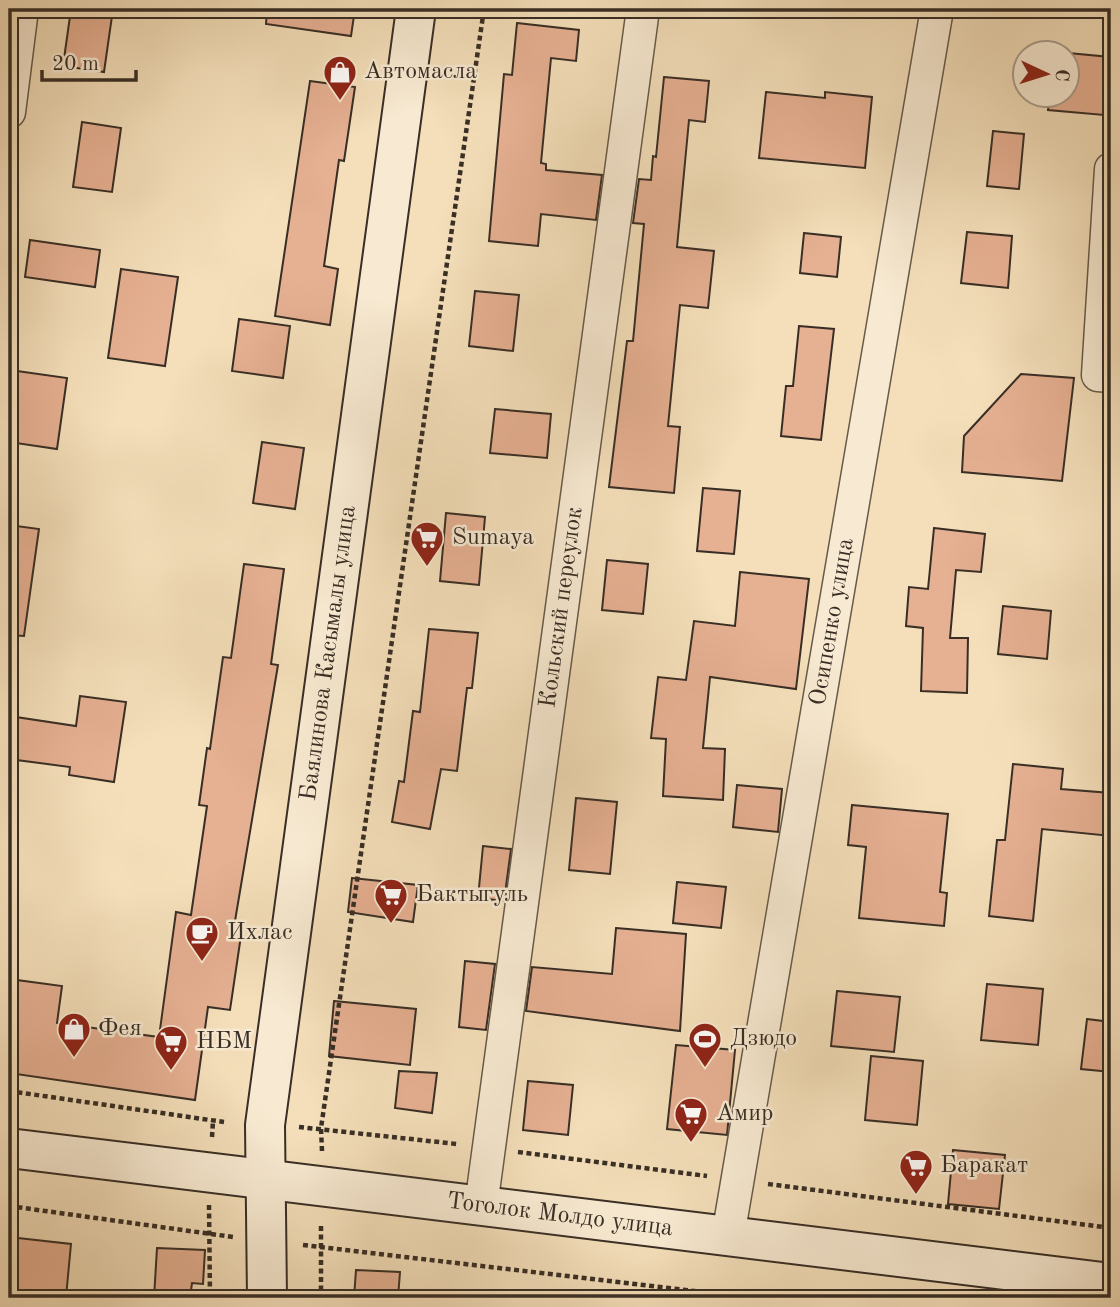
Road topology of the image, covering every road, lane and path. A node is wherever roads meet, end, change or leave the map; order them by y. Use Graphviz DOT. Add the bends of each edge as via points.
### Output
graph roads {
  1 [pos="22,9"];
  2 [pos="416,9"];
  3 [pos="484,9"];
  4 [pos="643,9"];
  5 [pos="937,9"];
  6 [pos="9,111"];
  7 [pos="1111,169"];
  8 [pos="1111,376"];
  9 [pos="9,1091"];
  10 [pos="223,1122"];
  11 [pos="9,1148"];
  12 [pos="322,1163"];
  13 [pos="266,1178"];
  14 [pos="209,1201"];
  15 [pos="9,1206"];
  16 [pos="481,1206"];
  17 [pos="321,1226"];
  18 [pos="209,1233"];
  19 [pos="728,1236"];
  20 [pos="241,1238"];
  21 [pos="303,1245"];
  22 [pos="321,1245"];
  23 [pos="1111,1283"];
  24 [pos="210,1298"];
  25 [pos="267,1298"];
  26 [pos="321,1298"];
  27 [pos="754,1298"];
  1 -- 6 [label="street"];
  2 -- 13 [label="main road, Баялинова Касымалы улица" via="265,1125"];
  3 -- 12 [label="path" via="321,1128"];
  4 -- 16 [label="street, Кольский переулок"];
  5 -- 19 [label="street, Осипенко улица"];
  7 -- 8 [label="street" via="1098,375"];
  9 -- 10 [label="path"];
  11 -- 13 [label="main road, Тоголок Молдо улица"];
  13 -- 16 [label="main road, Тоголок Молдо улица"];
  13 -- 25 [label="main road, Баялинова Касымалы улица"];
  14 -- 18 [label="path"];
  15 -- 18 [label="path"];
  16 -- 19 [label="main road, Тоголок Молдо улица"];
  17 -- 22 [label="path"];
  18 -- 20 [label="path"];
  18 -- 24 [label="path"];
  19 -- 23 [label="main road, Тоголок Молдо улица"];
  21 -- 22 [label="path"];
  22 -- 26 [label="path"];
  22 -- 27 [label="path"];
}
